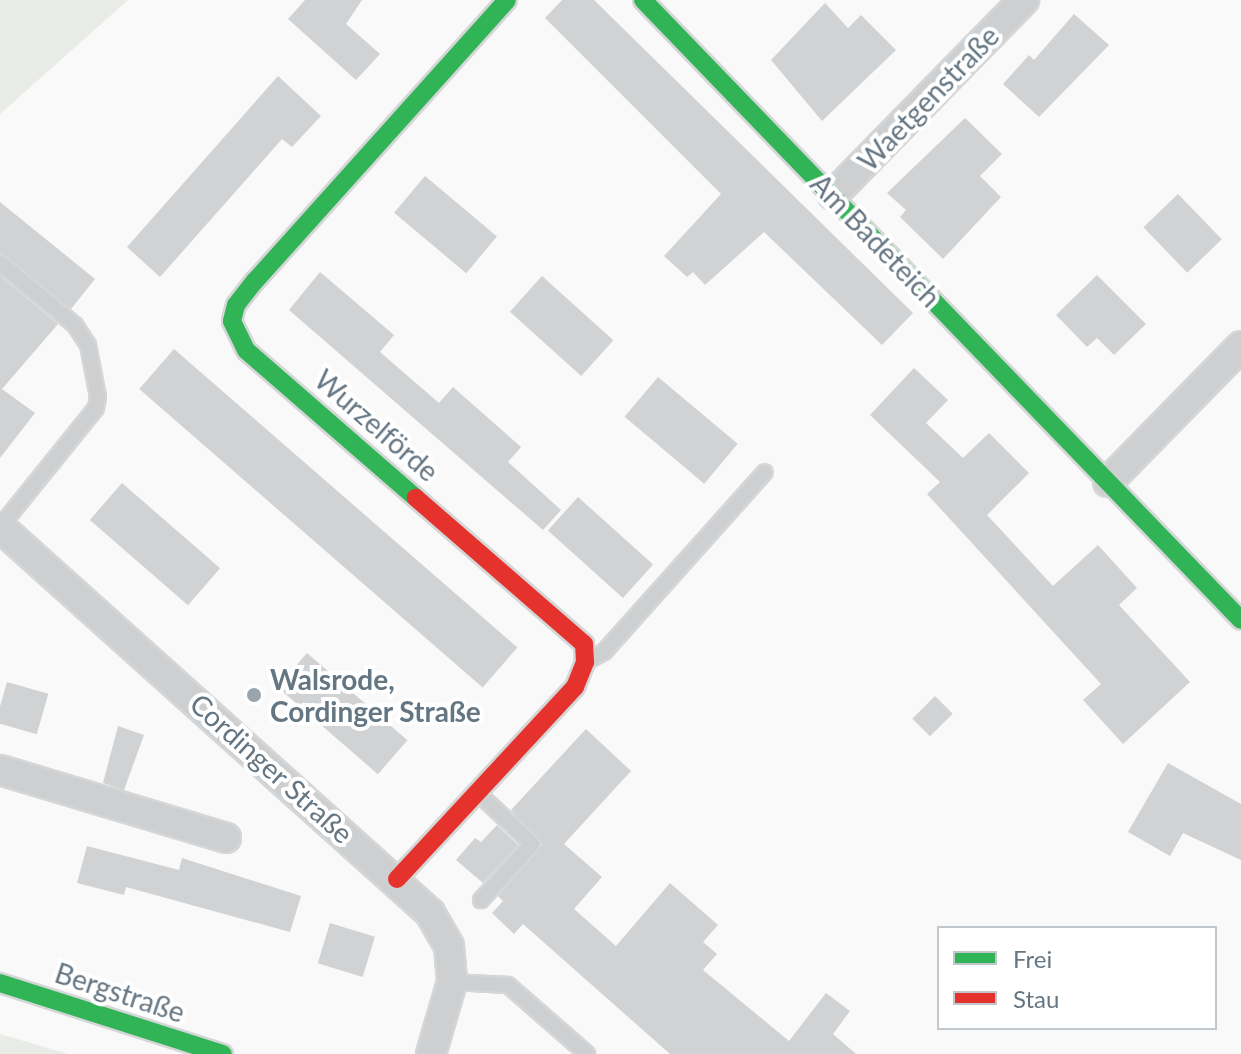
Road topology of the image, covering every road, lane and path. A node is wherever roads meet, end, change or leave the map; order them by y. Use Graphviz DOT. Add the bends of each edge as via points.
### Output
graph roads {
  1 [pos="507,0"];
  2 [pos="643,0"];
  3 [pos="1024,0"];
  4 [pos="833,195"];
  5 [pos="0,263"];
  6 [pos="1241,346"];
  7 [pos="765,472"];
  8 [pos="1108,482"];
  9 [pos="0,527"];
  10 [pos="1241,620"];
  11 [pos="585,662"];
  12 [pos="0,770"];
  13 [pos="477,792"];
  14 [pos="226,838"];
  15 [pos="397,879"];
  16 [pos="481,900"];
  17 [pos="452,982"];
  18 [pos="0,983"];
  19 [pos="223,1054"];
  20 [pos="431,1054"];
  21 [pos="587,1054"];
  1 -- 11 [label="street, Wurzelförde" via="255,281 236,305 232,321 246,350 567,624 584,644"];
  2 -- 4 [label="street, Am Badeteich"];
  3 -- 4 [label="street, Waetgenstraße"];
  4 -- 8 [label="street, Am Badeteich"];
  5 -- 9 [label="lane" via="75,325 88,345 98,397 96,408"];
  6 -- 8 [label="street"];
  7 -- 11 [label="lane" via="604,652"];
  8 -- 10 [label="street, Am Badeteich"];
  9 -- 15 [label="street, Cordinger Straße"];
  11 -- 13 [label="street" via="575,687"];
  12 -- 14 [label="street"];
  13 -- 15 [label="street"];
  13 -- 16 [label="lane" via="532,844"];
  15 -- 17 [label="street, Cordinger Straße" via="430,913 449,946"];
  17 -- 20 [label="street, Cordinger Straße"];
  17 -- 21 [label="lane" via="508,985"];
  18 -- 19 [label="street, Bergstraße"];
}
